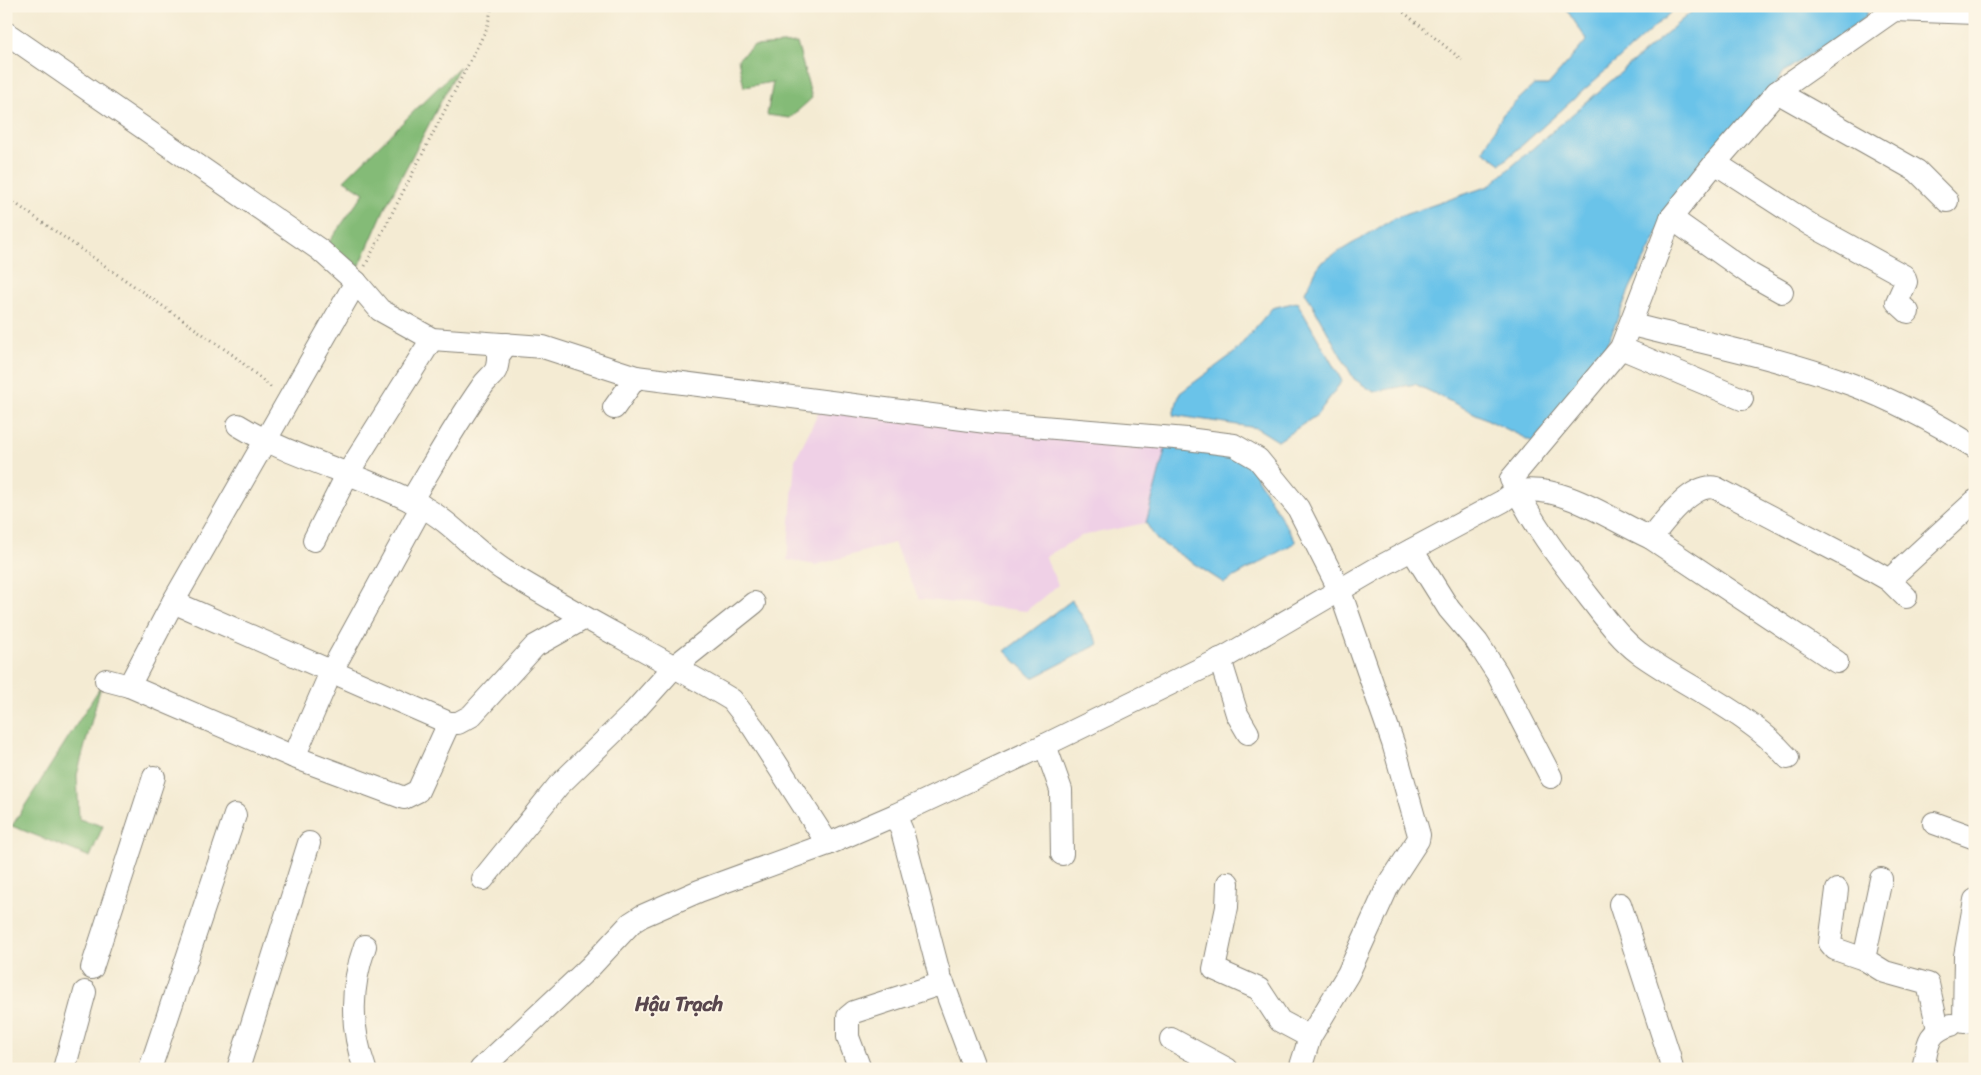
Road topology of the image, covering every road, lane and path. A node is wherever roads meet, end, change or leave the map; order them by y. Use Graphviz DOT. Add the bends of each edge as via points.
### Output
graph roads {
  1 [pos="492,6"];
  2 [pos="1396,6"];
  3 [pos="1893,8"];
  4 [pos="1975,13"];
  5 [pos="6,33"];
  6 [pos="1462,60"];
  7 [pos="1777,92"];
  8 [pos="1715,163"];
  9 [pos="6,197"];
  10 [pos="1947,201"];
  11 [pos="1671,218"];
  12 [pos="356,282"];
  13 [pos="1782,292"];
  14 [pos="1908,312"];
  15 [pos="1632,325"];
  16 [pos="432,339"];
  17 [pos="507,344"];
  18 [pos="1621,348"];
  19 [pos="636,377"];
  20 [pos="1742,399"];
  21 [pos="288,402"];
  22 [pos="614,408"];
  23 [pos="238,425"];
  24 [pos="265,442"];
  25 [pos="1975,447"];
  26 [pos="348,473"];
  27 [pos="1517,491"];
  28 [pos="1975,501"];
  29 [pos="416,504"];
  30 [pos="1651,538"];
  31 [pos="314,540"];
  32 [pos="1412,550"];
  33 [pos="1889,580"];
  34 [pos="1340,591"];
  35 [pos="1906,597"];
  36 [pos="173,602"];
  37 [pos="754,603"];
  38 [pos="585,618"];
  39 [pos="1220,659"];
  40 [pos="1837,662"];
  41 [pos="675,666"];
  42 [pos="331,672"];
  43 [pos="106,680"];
  44 [pos="129,686"];
  45 [pos="448,723"];
  46 [pos="1248,733"];
  47 [pos="1045,745"];
  48 [pos="294,757"];
  49 [pos="1788,758"];
  50 [pos="154,777"];
  51 [pos="1551,777"];
  52 [pos="235,815"];
  53 [pos="895,815"];
  54 [pos="1934,823"];
  55 [pos="1975,838"];
  56 [pos="309,843"];
  57 [pos="828,844"];
  58 [pos="1062,854"];
  59 [pos="483,879"];
  60 [pos="1881,879"];
  61 [pos="1228,883"];
  62 [pos="1837,890"];
  63 [pos="1975,900"];
  64 [pos="1620,904"];
  65 [pos="364,946"];
  66 [pos="1864,959"];
  67 [pos="92,968"];
  68 [pos="939,973"];
  69 [pos="86,992"];
  70 [pos="1969,1021"];
  71 [pos="1938,1029"];
  72 [pos="1310,1037"];
  73 [pos="1171,1039"];
  74 [pos="64,1069"];
  75 [pos="150,1069"];
  76 [pos="238,1069"];
  77 [pos="365,1069"];
  78 [pos="481,1069"];
  79 [pos="860,1069"];
  80 [pos="975,1069"];
  81 [pos="1227,1069"];
  82 [pos="1300,1069"];
  83 [pos="1672,1069"];
  84 [pos="1923,1069"];
  1 -- 12 [label="path" via="488,28"];
  2 -- 6 [label="path"];
  3 -- 4 [label="street"];
  3 -- 7 [label="street"];
  5 -- 12 [label="street" via="320,250"];
  7 -- 8 [label="street"];
  7 -- 10 [label="street" via="1916,171"];
  8 -- 11 [label="street"];
  8 -- 14 [label="street" via="1811,225 1904,276 1906,282 1897,302"];
  9 -- 21 [label="path" via="233,355"];
  11 -- 13 [label="street" via="1750,274"];
  11 -- 15 [label="street"];
  12 -- 16 [label="street" via="380,310"];
  12 -- 21 [label="street"];
  15 -- 18 [label="street"];
  15 -- 25 [label="street" via="1787,363 1853,385 1928,418"];
  16 -- 17 [label="street"];
  16 -- 26 [label="street"];
  17 -- 19 [label="street" via="543,347"];
  17 -- 29 [label="street" via="498,356 498,368 483,384 456,425"];
  18 -- 20 [label="street"];
  18 -- 27 [label="street" via="1511,479"];
  19 -- 22 [label="street"];
  19 -- 34 [label="street" via="994,422 1234,445 1258,459 1298,508"];
  21 -- 24 [label="street"];
  23 -- 24 [label="street"];
  24 -- 26 [label="street"];
  24 -- 36 [label="street"];
  26 -- 29 [label="street"];
  26 -- 31 [label="street"];
  27 -- 30 [label="street" via="1544,492 1576,501"];
  27 -- 32 [label="street"];
  27 -- 49 [label="street" via="1565,566 1626,641 1756,729"];
  28 -- 33 [label="street"];
  29 -- 38 [label="street" via="501,568"];
  29 -- 42 [label="street"];
  30 -- 33 [label="street" via="1694,492 1710,486 1752,505"];
  30 -- 40 [label="street"];
  32 -- 34 [label="street"];
  32 -- 51 [label="street" via="1449,609 1497,673"];
  33 -- 35 [label="street"];
  34 -- 39 [label="street"];
  34 -- 72 [label="street" via="1393,743 1419,835 1388,886 1348,974"];
  36 -- 42 [label="street"];
  36 -- 44 [label="street"];
  37 -- 41 [label="street"];
  38 -- 41 [label="street"];
  38 -- 45 [label="street" via="535,646 471,716"];
  39 -- 46 [label="street" via="1237,714"];
  39 -- 47 [label="street"];
  41 -- 57 [label="street" via="732,700 740,709"];
  41 -- 59 [label="street" via="630,716 558,786"];
  42 -- 45 [label="street"];
  42 -- 48 [label="street"];
  43 -- 44 [label="street"];
  44 -- 48 [label="street"];
  45 -- 48 [label="street" via="418,790 410,796 397,796"];
  47 -- 53 [label="street"];
  47 -- 58 [label="street" via="1061,790"];
  50 -- 67 [label="street"];
  52 -- 75 [label="street"];
  53 -- 57 [label="street"];
  53 -- 68 [label="street"];
  54 -- 55 [label="street"];
  56 -- 76 [label="street"];
  57 -- 78 [label="street" via="699,891 631,923 591,966"];
  60 -- 66 [label="street"];
  61 -- 72 [label="street" via="1227,907 1214,969 1259,990 1280,1021"];
  62 -- 66 [label="street" via="1830,943 1835,949"];
  63 -- 70 [label="street" via="1965,956"];
  64 -- 83 [label="street"];
  65 -- 77 [label="street" via="352,1014 357,1047"];
  66 -- 71 [label="street" via="1885,972 1928,984"];
  69 -- 74 [label="street"];
  70 -- 71 [label="street"];
  71 -- 84 [label="street" via="1929,1038"];
  72 -- 82 [label="street"];
  73 -- 81 [label="street"];
  79 -- 80 [label="street" via="848,1037 848,1017 854,1012 942,984"];
}
